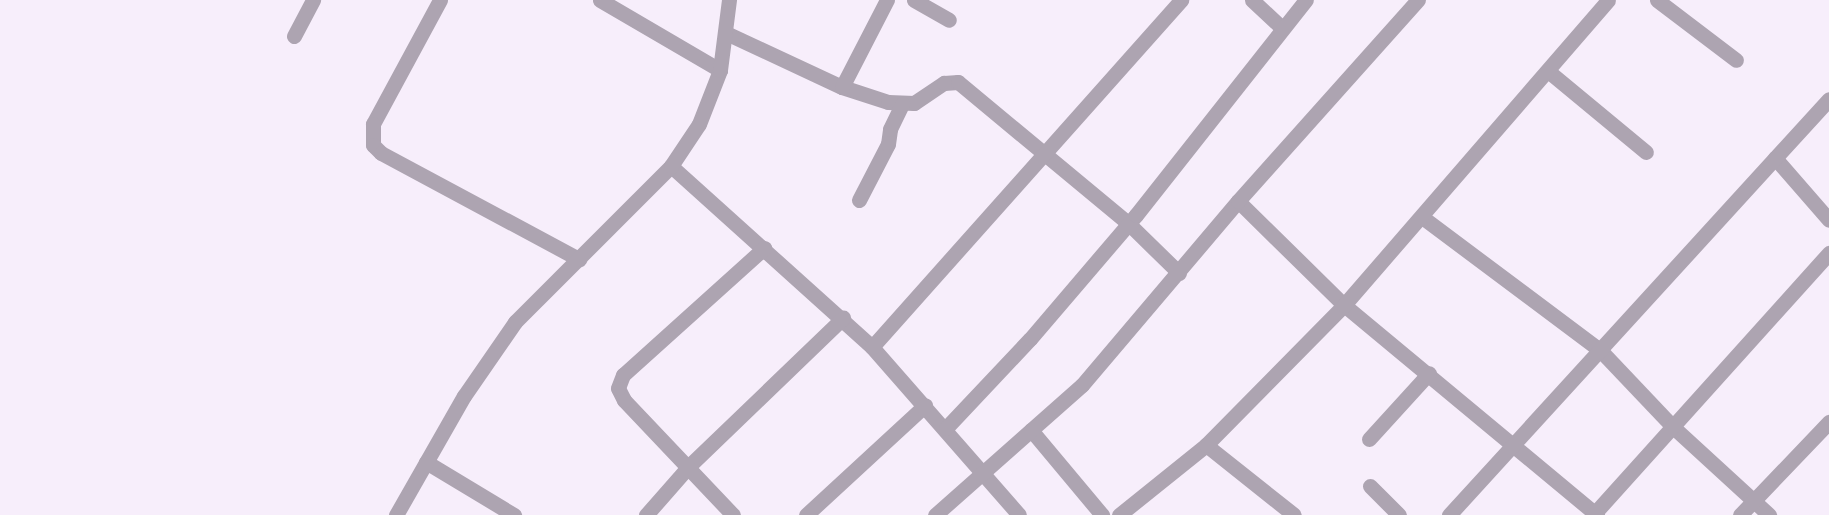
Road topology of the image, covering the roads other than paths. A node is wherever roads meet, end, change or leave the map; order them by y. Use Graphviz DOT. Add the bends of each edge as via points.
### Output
graph roads {
  1 [pos="313,0"];
  2 [pos="440,0"];
  3 [pos="600,0"];
  4 [pos="729,0"];
  5 [pos="887,0"];
  6 [pos="914,0"];
  7 [pos="1181,0"];
  8 [pos="1252,0"];
  9 [pos="1306,0"];
  10 [pos="1418,0"];
  11 [pos="1608,0"];
  12 [pos="1657,0"];
  13 [pos="949,20"];
  14 [pos="1282,28"];
  15 [pos="726,33"];
  16 [pos="294,36"];
  17 [pos="1736,60"];
  18 [pos="720,70"];
  19 [pos="1548,70"];
  20 [pos="842,87"];
  21 [pos="1829,99"];
  22 [pos="902,104"];
  23 [pos="1646,152"];
  24 [pos="1047,155"];
  25 [pos="1775,158"];
  26 [pos="671,166"];
  27 [pos="859,200"];
  28 [pos="1238,201"];
  29 [pos="1422,216"];
  30 [pos="1829,220"];
  31 [pos="1129,224"];
  32 [pos="764,248"];
  33 [pos="1829,253"];
  34 [pos="579,259"];
  35 [pos="1179,273"];
  36 [pos="1344,305"];
  37 [pos="843,318"];
  38 [pos="872,347"];
  39 [pos="1600,350"];
  40 [pos="1429,373"];
  41 [pos="925,405"];
  42 [pos="1829,422"];
  43 [pos="1672,426"];
  44 [pos="946,428"];
  45 [pos="1031,430"];
  46 [pos="1369,439"];
  47 [pos="1206,445"];
  48 [pos="1513,446"];
  49 [pos="426,462"];
  50 [pos="689,466"];
  51 [pos="983,471"];
  52 [pos="1370,486"];
  53 [pos="1754,501"];
  54 [pos="1595,514"];
  55 [pos="396,515"];
  56 [pos="514,515"];
  57 [pos="646,515"];
  58 [pos="733,515"];
  59 [pos="806,515"];
  60 [pos="935,515"];
  61 [pos="1018,515"];
  62 [pos="1102,515"];
  63 [pos="1119,515"];
  64 [pos="1294,515"];
  65 [pos="1399,515"];
  66 [pos="1449,515"];
  67 [pos="1740,515"];
  68 [pos="1769,515"];
  1 -- 16 [label="street"];
  2 -- 34 [label="street" via="373,124 373,145 381,153"];
  3 -- 18 [label="street"];
  4 -- 15 [label="street"];
  5 -- 20 [label="street"];
  6 -- 13 [label="street"];
  7 -- 24 [label="street"];
  8 -- 14 [label="street"];
  9 -- 14 [label="street"];
  10 -- 28 [label="street"];
  11 -- 19 [label="street"];
  12 -- 17 [label="street"];
  14 -- 31 [label="street"];
  15 -- 18 [label="street"];
  15 -- 20 [label="street"];
  18 -- 26 [label="street" via="699,124"];
  19 -- 23 [label="street"];
  19 -- 29 [label="street"];
  20 -- 22 [label="street"];
  21 -- 25 [label="street"];
  22 -- 24 [label="street" via="914,103 944,83 958,82"];
  22 -- 27 [label="street" via="890,129 888,144"];
  24 -- 31 [label="street"];
  24 -- 38 [label="street"];
  25 -- 30 [label="street"];
  25 -- 39 [label="street"];
  26 -- 32 [label="street"];
  26 -- 34 [label="street"];
  28 -- 35 [label="street"];
  28 -- 36 [label="street"];
  29 -- 36 [label="street"];
  29 -- 39 [label="street"];
  31 -- 35 [label="street"];
  31 -- 44 [label="street" via="1030,339"];
  32 -- 37 [label="street"];
  32 -- 50 [label="street" via="619,382 624,400"];
  33 -- 43 [label="street"];
  34 -- 49 [label="street" via="504,336"];
  35 -- 45 [label="street" via="1082,385"];
  36 -- 40 [label="street"];
  36 -- 47 [label="street"];
  37 -- 38 [label="street"];
  37 -- 50 [label="street"];
  38 -- 41 [label="street"];
  39 -- 43 [label="street"];
  39 -- 48 [label="street"];
  40 -- 46 [label="street"];
  40 -- 48 [label="street"];
  41 -- 44 [label="street"];
  41 -- 59 [label="street"];
  42 -- 53 [label="street"];
  43 -- 53 [label="street"];
  43 -- 54 [label="street"];
  44 -- 51 [label="street"];
  45 -- 51 [label="street"];
  45 -- 62 [label="street"];
  47 -- 63 [label="street"];
  47 -- 64 [label="street"];
  48 -- 54 [label="street"];
  48 -- 66 [label="street"];
  49 -- 55 [label="street"];
  49 -- 56 [label="street"];
  50 -- 57 [label="street"];
  50 -- 58 [label="street"];
  51 -- 60 [label="street"];
  51 -- 61 [label="street"];
  52 -- 65 [label="street"];
  53 -- 67 [label="street"];
  53 -- 68 [label="street"];
}
